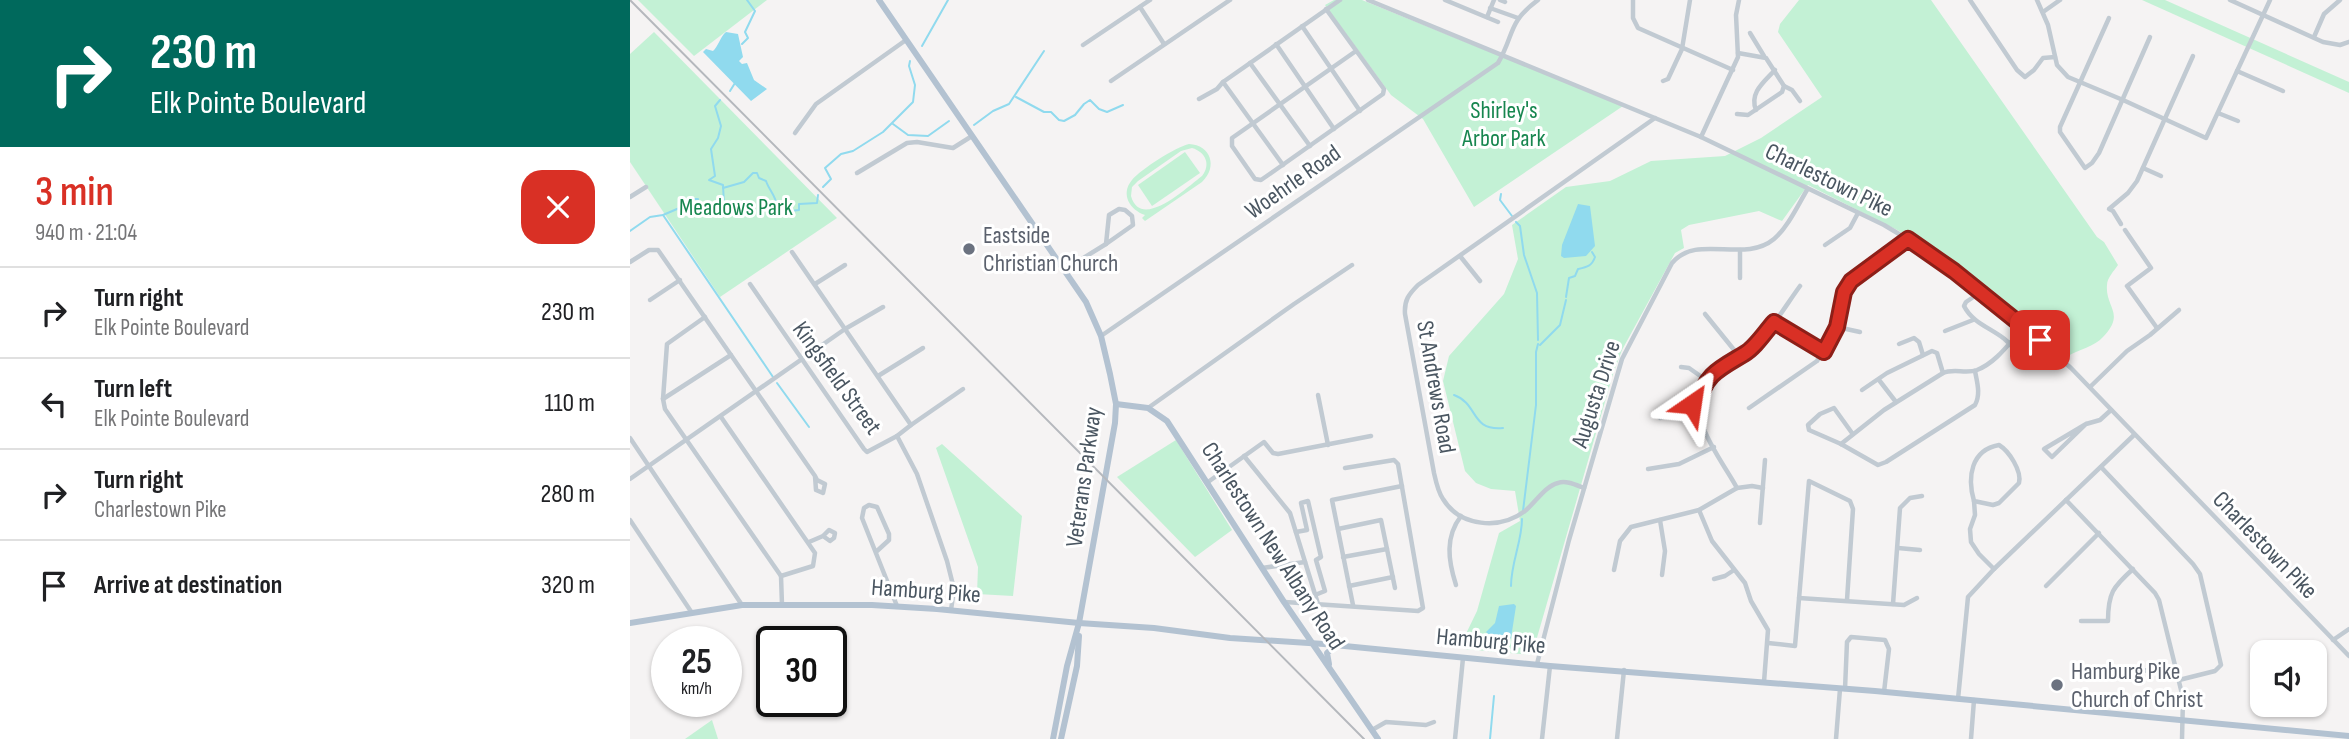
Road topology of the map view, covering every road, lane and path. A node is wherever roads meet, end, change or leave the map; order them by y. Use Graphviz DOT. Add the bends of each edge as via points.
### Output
graph roads {
  1 [pos="879,0"];
  2 [pos="1150,0"];
  3 [pos="1230,0"];
  4 [pos="1340,0"];
  5 [pos="1368,0"];
  6 [pos="1445,0"];
  7 [pos="1494,0"];
  8 [pos="1538,0"];
  9 [pos="1633,0"];
  10 [pos="1690,0"];
  11 [pos="1739,0"];
  12 [pos="1970,0"];
  13 [pos="2037,0"];
  14 [pos="2060,0"];
  15 [pos="2230,0"];
  16 [pos="2270,0"];
  17 [pos="2340,0"];
  18 [pos="1139,7"];
  19 [pos="1490,8"];
  20 [pos="1326,9"];
  21 [pos="2043,12"];
  22 [pos="2263,15"];
  23 [pos="1486,17"];
  24 [pos="2109,18"];
  25 [pos="1517,19"];
  26 [pos="1498,22"];
  27 [pos="1302,26"];
  28 [pos="1750,33"];
  29 [pos="2150,37"];
  30 [pos="2314,37"];
  31 [pos="906,40"];
  32 [pos="2349,42"];
  33 [pos="1164,44"];
  34 [pos="1276,44"];
  35 [pos="1083,45"];
  36 [pos="1682,49"];
  37 [pos="1356,51"];
  38 [pos="1738,53"];
  39 [pos="1502,55"];
  40 [pos="2193,56"];
  41 [pos="1764,57"];
  42 [pos="2055,57"];
  43 [pos="1250,63"];
  44 [pos="1331,69"];
  45 [pos="1734,70"];
  46 [pos="1775,70"];
  47 [pos="2237,71"];
  48 [pos="1111,81"];
  49 [pos="1663,81"];
  50 [pos="1223,82"];
  51 [pos="2078,83"];
  52 [pos="1784,86"];
  53 [pos="1306,88"];
  54 [pos="2283,91"];
  55 [pos="1199,99"];
  56 [pos="2123,100"];
  57 [pos="1800,101"];
  58 [pos="1280,105"];
  59 [pos="1756,110"];
  60 [pos="1360,111"];
  61 [pos="2218,113"];
  62 [pos="1737,114"];
  63 [pos="1655,117"];
  64 [pos="2164,120"];
  65 [pos="2238,121"];
  66 [pos="1253,124"];
  67 [pos="1334,129"];
  68 [pos="795,133"];
  69 [pos="972,136"];
  70 [pos="1701,136"];
  71 [pos="1310,146"];
  72 [pos="1283,165"];
  73 [pos="2143,168"];
  74 [pos="857,173"];
  75 [pos="2161,176"];
  76 [pos="646,187"];
  77 [pos="1808,190"];
  78 [pos="630,197"];
  79 [pos="1858,213"];
  80 [pos="1908,239"];
  81 [pos="1106,244"];
  82 [pos="1825,245"];
  83 [pos="1740,250"];
  84 [pos="792,252"];
  85 [pos="1460,256"];
  86 [pos="630,262"];
  87 [pos="845,265"];
  88 [pos="1352,265"];
  89 [pos="1063,270"];
  90 [pos="1740,278"];
  91 [pos="680,280"];
  92 [pos="1480,281"];
  93 [pos="750,284"];
  94 [pos="815,285"];
  95 [pos="1800,286"];
  96 [pos="1972,298"];
  97 [pos="650,300"];
  98 [pos="883,307"];
  99 [pos="2179,310"];
  100 [pos="1705,314"];
  101 [pos="705,317"];
  102 [pos="1973,320"];
  103 [pos="1774,322"];
  104 [pos="1837,327"];
  105 [pos="2024,327"];
  106 [pos="2157,328"];
  107 [pos="845,330"];
  108 [pos="1945,331"];
  109 [pos="1860,332"];
  110 [pos="1101,336"];
  111 [pos="1899,344"];
  112 [pos="2008,344"];
  113 [pos="923,348"];
  114 [pos="1824,352"];
  115 [pos="731,355"];
  116 [pos="1923,355"];
  117 [pos="1739,356"];
  118 [pos="802,360"];
  119 [pos="2020,366"];
  120 [pos="1681,367"];
  121 [pos="1975,371"];
  122 [pos="1943,373"];
  123 [pos="878,376"];
  124 [pos="1706,380"];
  125 [pos="1879,380"];
  126 [pos="2090,387"];
  127 [pos="963,389"];
  128 [pos="1862,390"];
  129 [pos="757,392"];
  130 [pos="1318,395"];
  131 [pos="663,399"];
  132 [pos="1896,402"];
  133 [pos="1116,404"];
  134 [pos="1698,404"];
  135 [pos="1148,408"];
  136 [pos="1749,408"];
  137 [pos="2111,411"];
  138 [pos="721,417"];
  139 [pos="1660,418"];
  140 [pos="2086,424"];
  141 [pos="911,425"];
  142 [pos="1852,433"];
  143 [pos="2134,435"];
  144 [pos="897,436"];
  145 [pos="1371,436"];
  146 [pos="630,438"];
  147 [pos="686,440"];
  148 [pos="1841,443"];
  149 [pos="1328,444"];
  150 [pos="1714,447"];
  151 [pos="1244,456"];
  152 [pos="1765,460"];
  153 [pos="649,466"];
  154 [pos="2101,467"];
  155 [pos="1345,468"];
  156 [pos="1648,469"];
  157 [pos="815,476"];
  158 [pos="630,479"];
  159 [pos="1208,482"];
  160 [pos="1402,486"];
  161 [pos="1584,488"];
  162 [pos="1737,488"];
  163 [pos="1763,488"];
  164 [pos="1922,496"];
  165 [pos="2066,500"];
  166 [pos="1975,501"];
  167 [pos="1699,510"];
  168 [pos="1461,516"];
  169 [pos="630,520"];
  170 [pos="1660,520"];
  171 [pos="1760,523"];
  172 [pos="1338,529"];
  173 [pos="1296,532"];
  174 [pos="2099,533"];
  175 [pos="823,536"];
  176 [pos="808,542"];
  177 [pos="1898,548"];
  178 [pos="1387,549"];
  179 [pos="1920,550"];
  180 [pos="877,551"];
  181 [pos="1343,557"];
  182 [pos="1305,562"];
  183 [pos="1262,568"];
  184 [pos="1994,569"];
  185 [pos="2133,569"];
  186 [pos="1614,570"];
  187 [pos="1734,570"];
  188 [pos="1662,575"];
  189 [pos="781,576"];
  190 [pos="1393,577"];
  191 [pos="1714,579"];
  192 [pos="1456,584"];
  193 [pos="1349,586"];
  194 [pos="2046,586"];
  195 [pos="1395,588"];
  196 [pos="1315,595"];
  197 [pos="1799,598"];
  198 [pos="1917,598"];
  199 [pos="1847,600"];
  200 [pos="1284,602"];
  201 [pos="1318,604"];
  202 [pos="1893,604"];
  203 [pos="742,605"];
  204 [pos="782,605"];
  205 [pos="1353,605"];
  206 [pos="898,607"];
  207 [pos="951,610"];
  208 [pos="692,613"];
  209 [pos="2081,621"];
  210 [pos="630,623"];
  211 [pos="1079,624"];
  212 [pos="2349,629"];
  213 [pos="2333,640"];
  214 [pos="1313,643"];
  215 [pos="1768,643"];
  216 [pos="1336,645"];
  217 [pos="2349,656"];
  218 [pos="1464,658"];
  219 [pos="1537,664"];
  220 [pos="1550,666"];
  221 [pos="2112,667"];
  222 [pos="1330,669"];
  223 [pos="1624,670"];
  224 [pos="2175,670"];
  225 [pos="2179,680"];
  226 [pos="1764,683"];
  227 [pos="1843,689"];
  228 [pos="1884,692"];
  229 [pos="1958,699"];
  230 [pos="1974,700"];
  231 [pos="1434,722"];
  232 [pos="2183,722"];
  233 [pos="1372,730"];
  234 [pos="2308,735"];
  235 [pos="2349,736"];
  236 [pos="1053,739"];
  237 [pos="1061,739"];
  238 [pos="1378,739"];
  239 [pos="1455,739"];
  240 [pos="1542,739"];
  241 [pos="1617,739"];
  242 [pos="1836,739"];
  243 [pos="1971,739"];
  244 [pos="2182,739"];
  1 -- 31 [label="main road"];
  2 -- 18 [label="street"];
  3 -- 33 [label="street"];
  4 -- 20 [label="street"];
  5 -- 39 [label="street, Charlestown Pike"];
  6 -- 23 [label="street"];
  7 -- 19 [label="street"];
  8 -- 25 [label="street"];
  9 -- 36 [label="street" via="1636,27"];
  10 -- 36 [label="street"];
  11 -- 38 [label="street" via="1735,15"];
  12 -- 42 [label="street" via="2025,77 2043,58"];
  13 -- 21 [label="street"];
  14 -- 21 [label="street"];
  15 -- 22 [label="street"];
  16 -- 22 [label="street"];
  17 -- 30 [label="street" via="2324,14"];
  18 -- 33 [label="street"];
  18 -- 35 [label="street"];
  19 -- 23 [label="street"];
  19 -- 25 [label="street"];
  20 -- 27 [label="street"];
  20 -- 37 [label="street"];
  21 -- 42 [label="street"];
  22 -- 30 [label="street"];
  22 -- 47 [label="street"];
  23 -- 26 [label="street"];
  24 -- 51 [label="street"];
  25 -- 39 [label="street"];
  27 -- 34 [label="street"];
  27 -- 44 [label="street"];
  28 -- 41 [label="street"];
  29 -- 56 [label="street"];
  30 -- 32 [label="street" via="2331,45"];
  31 -- 68 [label="street" via="816,104"];
  31 -- 69 [label="main road"];
  33 -- 48 [label="street"];
  34 -- 43 [label="street"];
  34 -- 53 [label="street"];
  36 -- 45 [label="street"];
  36 -- 49 [label="street"];
  37 -- 44 [label="street"];
  37 -- 60 [label="street" via="1384,91"];
  38 -- 41 [label="street"];
  38 -- 45 [label="street"];
  39 -- 63 [label="street, Charlestown Pike"];
  39 -- 110 [label="street, Woehrle Road" via="1497,63"];
  40 -- 64 [label="street"];
  41 -- 46 [label="street"];
  42 -- 51 [label="street" via="2060,71"];
  43 -- 50 [label="street"];
  43 -- 58 [label="street"];
  44 -- 53 [label="street"];
  44 -- 60 [label="street"];
  45 -- 70 [label="street"];
  46 -- 52 [label="street"];
  46 -- 59 [label="street" via="1754,97"];
  47 -- 54 [label="street"];
  47 -- 61 [label="street"];
  50 -- 55 [label="street"];
  50 -- 66 [label="street"];
  51 -- 56 [label="street"];
  51 -- 56 [label="street" via="2060,132 2085,168 2099,153"];
  52 -- 57 [label="street"];
  52 -- 59 [label="street"];
  53 -- 58 [label="street"];
  53 -- 67 [label="street"];
  56 -- 64 [label="street"];
  58 -- 66 [label="street"];
  58 -- 71 [label="street"];
  59 -- 62 [label="street"];
  60 -- 67 [label="street"];
  61 -- 64 [label="street" via="2206,138"];
  61 -- 65 [label="street"];
  63 -- 70 [label="street, Charlestown Pike"];
  63 -- 85 [label="street, St Andrews Road"];
  64 -- 73 [label="street"];
  66 -- 72 [label="street"];
  66 -- 72 [label="street" via="1231,143 1254,178 1261,180"];
  67 -- 71 [label="street"];
  69 -- 74 [label="street" via="953,148 907,143"];
  69 -- 89 [label="main road"];
  70 -- 77 [label="street, Charlestown Pike"];
  71 -- 72 [label="street"];
  73 -- 75 [label="street"];
  73 -- 106 [label="street" via="2133,187 2109,209 2151,268 2127,286"];
  76 -- 78 [label="street"];
  77 -- 79 [label="street, Charlestown Pike"];
  77 -- 83 [label="street, Augusta Drive" via="1776,237 1759,247"];
  79 -- 80 [label="street, Charlestown Pike"];
  79 -- 82 [label="street" via="1850,228"];
  80 -- 104 [label="street" via="1851,281"];
  80 -- 105 [label="street, Charlestown Pike"];
  81 -- 81 [label="street" via="1133,225 1125,210 1109,215"];
  81 -- 89 [label="street"];
  83 -- 90 [label="street"];
  83 -- 161 [label="street, Augusta Drive" via="1692,250 1672,263 1622,359"];
  84 -- 94 [label="street"];
  85 -- 92 [label="street"];
  85 -- 168 [label="street, St Andrews Road" via="1418,285 1407,296 1405,307 1434,473 1442,499"];
  86 -- 91 [label="street" via="656,248"];
  87 -- 94 [label="street"];
  88 -- 135 [label="street"];
  89 -- 110 [label="main road" via="1086,302"];
  91 -- 97 [label="street"];
  91 -- 101 [label="street"];
  93 -- 118 [label="street, Kingsfield Street"];
  94 -- 107 [label="street"];
  95 -- 103 [label="street"];
  96 -- 102 [label="street" via="1964,306"];
  98 -- 107 [label="street"];
  99 -- 106 [label="street"];
  100 -- 117 [label="street"];
  101 -- 115 [label="street"];
  101 -- 131 [label="street" via="667,344"];
  102 -- 108 [label="street"];
  102 -- 112 [label="street"];
  103 -- 114 [label="street"];
  103 -- 117 [label="street"];
  104 -- 109 [label="street"];
  104 -- 114 [label="street"];
  105 -- 112 [label="street"];
  105 -- 126 [label="street, Charlestown Pike"];
  106 -- 126 [label="street"];
  107 -- 118 [label="street"];
  107 -- 123 [label="street"];
  110 -- 133 [label="main road, Veterans Parkway"];
  111 -- 116 [label="street" via="1914,338"];
  112 -- 119 [label="street"];
  112 -- 121 [label="street"];
  113 -- 123 [label="street"];
  114 -- 136 [label="street" via="1810,367"];
  115 -- 129 [label="street"];
  115 -- 131 [label="street"];
  116 -- 122 [label="street" via="1937,353"];
  116 -- 125 [label="street"];
  117 -- 124 [label="street"];
  118 -- 129 [label="street"];
  118 -- 144 [label="street, Kingsfield Street" via="867,452"];
  120 -- 124 [label="street"];
  121 -- 122 [label="street"];
  121 -- 148 [label="street" via="1975,405 1886,462 1878,465"];
  122 -- 132 [label="street"];
  123 -- 141 [label="street"];
  124 -- 134 [label="street"];
  125 -- 128 [label="street"];
  125 -- 132 [label="street"];
  126 -- 137 [label="street, Charlestown Pike"];
  127 -- 141 [label="street"];
  129 -- 138 [label="street"];
  129 -- 157 [label="street"];
  130 -- 149 [label="street"];
  131 -- 147 [label="street"];
  132 -- 142 [label="street"];
  133 -- 135 [label="main road"];
  133 -- 211 [label="main road, Veterans Parkway" via="1113,444"];
  134 -- 139 [label="street"];
  134 -- 150 [label="street"];
  135 -- 159 [label="main road, Charlestown New Albany Road" via="1167,421"];
  137 -- 140 [label="street"];
  137 -- 143 [label="street, Charlestown Pike"];
  138 -- 147 [label="street"];
  138 -- 176 [label="street"];
  140 -- 140 [label="street" via="2055,443 2044,449 2052,457"];
  141 -- 144 [label="street"];
  142 -- 148 [label="street"];
  142 -- 148 [label="street" via="1834,408 1808,425 1809,430"];
  143 -- 154 [label="street"];
  143 -- 213 [label="street, Charlestown Pike"];
  144 -- 207 [label="street, Kingsfield Street" via="917,474 947,561 954,589"];
  145 -- 149 [label="street"];
  146 -- 153 [label="street"];
  147 -- 153 [label="street"];
  147 -- 189 [label="street"];
  149 -- 151 [label="street" via="1276,454 1265,442"];
  150 -- 156 [label="street" via="1678,464"];
  150 -- 162 [label="street"];
  151 -- 159 [label="street"];
  151 -- 173 [label="street" via="1290,513"];
  152 -- 163 [label="street"];
  153 -- 158 [label="street"];
  153 -- 203 [label="street"];
  154 -- 165 [label="street"];
  154 -- 225 [label="street" via="2200,574 2221,665 2216,671"];
  155 -- 160 [label="street" via="1394,460"];
  159 -- 183 [label="main road, Charlestown New Albany Road"];
  160 -- 172 [label="street" via="1332,500"];
  160 -- 205 [label="street" via="1423,608"];
  161 -- 168 [label="street" via="1557,483 1506,522 1484,523"];
  161 -- 219 [label="street, Augusta Drive"];
  162 -- 163 [label="street"];
  162 -- 167 [label="street"];
  163 -- 171 [label="street"];
  164 -- 177 [label="street" via="1910,498 1900,508"];
  165 -- 174 [label="street"];
  165 -- 184 [label="street"];
  166 -- 166 [label="street" via="1974,460 1998,445 2020,475 2019,484 1999,503"];
  166 -- 184 [label="street" via="1971,542"];
  167 -- 170 [label="street"];
  167 -- 187 [label="street" via="1712,541"];
  168 -- 192 [label="street" via="1452,530 1448,556"];
  169 -- 208 [label="street"];
  170 -- 186 [label="street" via="1626,531"];
  170 -- 188 [label="street" via="1665,551"];
  172 -- 178 [label="street" via="1381,520"];
  172 -- 181 [label="street"];
  173 -- 182 [label="street"];
  173 -- 196 [label="street" via="1307,530 1301,503 1308,502 1325,591"];
  174 -- 185 [label="street"];
  174 -- 194 [label="street"];
  175 -- 176 [label="street"];
  176 -- 189 [label="street" via="815,552 813,566"];
  177 -- 179 [label="street"];
  177 -- 202 [label="street"];
  178 -- 181 [label="street"];
  178 -- 190 [label="street"];
  180 -- 180 [label="street" via="862,518 869,505 877,507 889,534"];
  180 -- 206 [label="street"];
  181 -- 193 [label="street"];
  182 -- 183 [label="street"];
  182 -- 196 [label="street"];
  183 -- 200 [label="main road, Charlestown New Albany Road"];
  184 -- 229 [label="street" via="1968,597"];
  185 -- 209 [label="street" via="2111,592 2108,621"];
  185 -- 224 [label="street" via="2159,600"];
  187 -- 191 [label="street"];
  187 -- 215 [label="street" via="1768,630"];
  189 -- 204 [label="street"];
  190 -- 193 [label="street"];
  190 -- 195 [label="street"];
  193 -- 205 [label="street"];
  196 -- 201 [label="street"];
  197 -- 199 [label="street"];
  197 -- 199 [label="street" via="1809,481 1850,501 1853,509"];
  197 -- 215 [label="street" via="1795,646"];
  198 -- 202 [label="street" via="1905,605"];
  199 -- 202 [label="street"];
  200 -- 201 [label="street"];
  200 -- 214 [label="main road, Charlestown New Albany Road"];
  201 -- 205 [label="street"];
  203 -- 204 [label="main road, Hamburg Pike"];
  203 -- 208 [label="main road, Hamburg Pike"];
  204 -- 206 [label="main road, Hamburg Pike"];
  206 -- 207 [label="main road, Hamburg Pike"];
  207 -- 211 [label="main road, Hamburg Pike"];
  208 -- 210 [label="main road, Hamburg Pike"];
  211 -- 214 [label="main road, Hamburg Pike"];
  211 -- 236 [label="main road, Veterans Parkway"];
  211 -- 237 [label="main road, Veterans Parkway" via="1077,666"];
  212 -- 213 [label="street"];
  213 -- 217 [label="street, Charlestown Pike"];
  214 -- 216 [label="main road, Hamburg Pike"];
  214 -- 222 [label="main road, Charlestown New Albany Road"];
  215 -- 226 [label="street"];
  216 -- 218 [label="main road, Hamburg Pike"];
  216 -- 222 [label="main road" via="1327,653"];
  218 -- 219 [label="main road, Hamburg Pike"];
  218 -- 239 [label="street"];
  219 -- 220 [label="main road, Hamburg Pike"];
  220 -- 223 [label="main road, Hamburg Pike"];
  220 -- 240 [label="street"];
  221 -- 224 [label="street"];
  222 -- 233 [label="main road, Charlestown New Albany Road"];
  223 -- 226 [label="main road, Hamburg Pike"];
  223 -- 241 [label="street"];
  224 -- 225 [label="street"];
  225 -- 232 [label="street"];
  226 -- 227 [label="main road, Hamburg Pike"];
  227 -- 228 [label="main road, Hamburg Pike"];
  227 -- 228 [label="street" via="1847,642 1860,637 1885,640 1889,649"];
  227 -- 242 [label="street"];
  228 -- 229 [label="main road, Hamburg Pike"];
  229 -- 230 [label="main road, Hamburg Pike"];
  230 -- 232 [label="main road, Hamburg Pike"];
  230 -- 243 [label="street"];
  231 -- 233 [label="street" via="1387,722"];
  232 -- 234 [label="main road, Hamburg Pike"];
  232 -- 244 [label="street"];
  233 -- 238 [label="main road, Charlestown New Albany Road"];
  234 -- 235 [label="main road, Hamburg Pike"];
}
